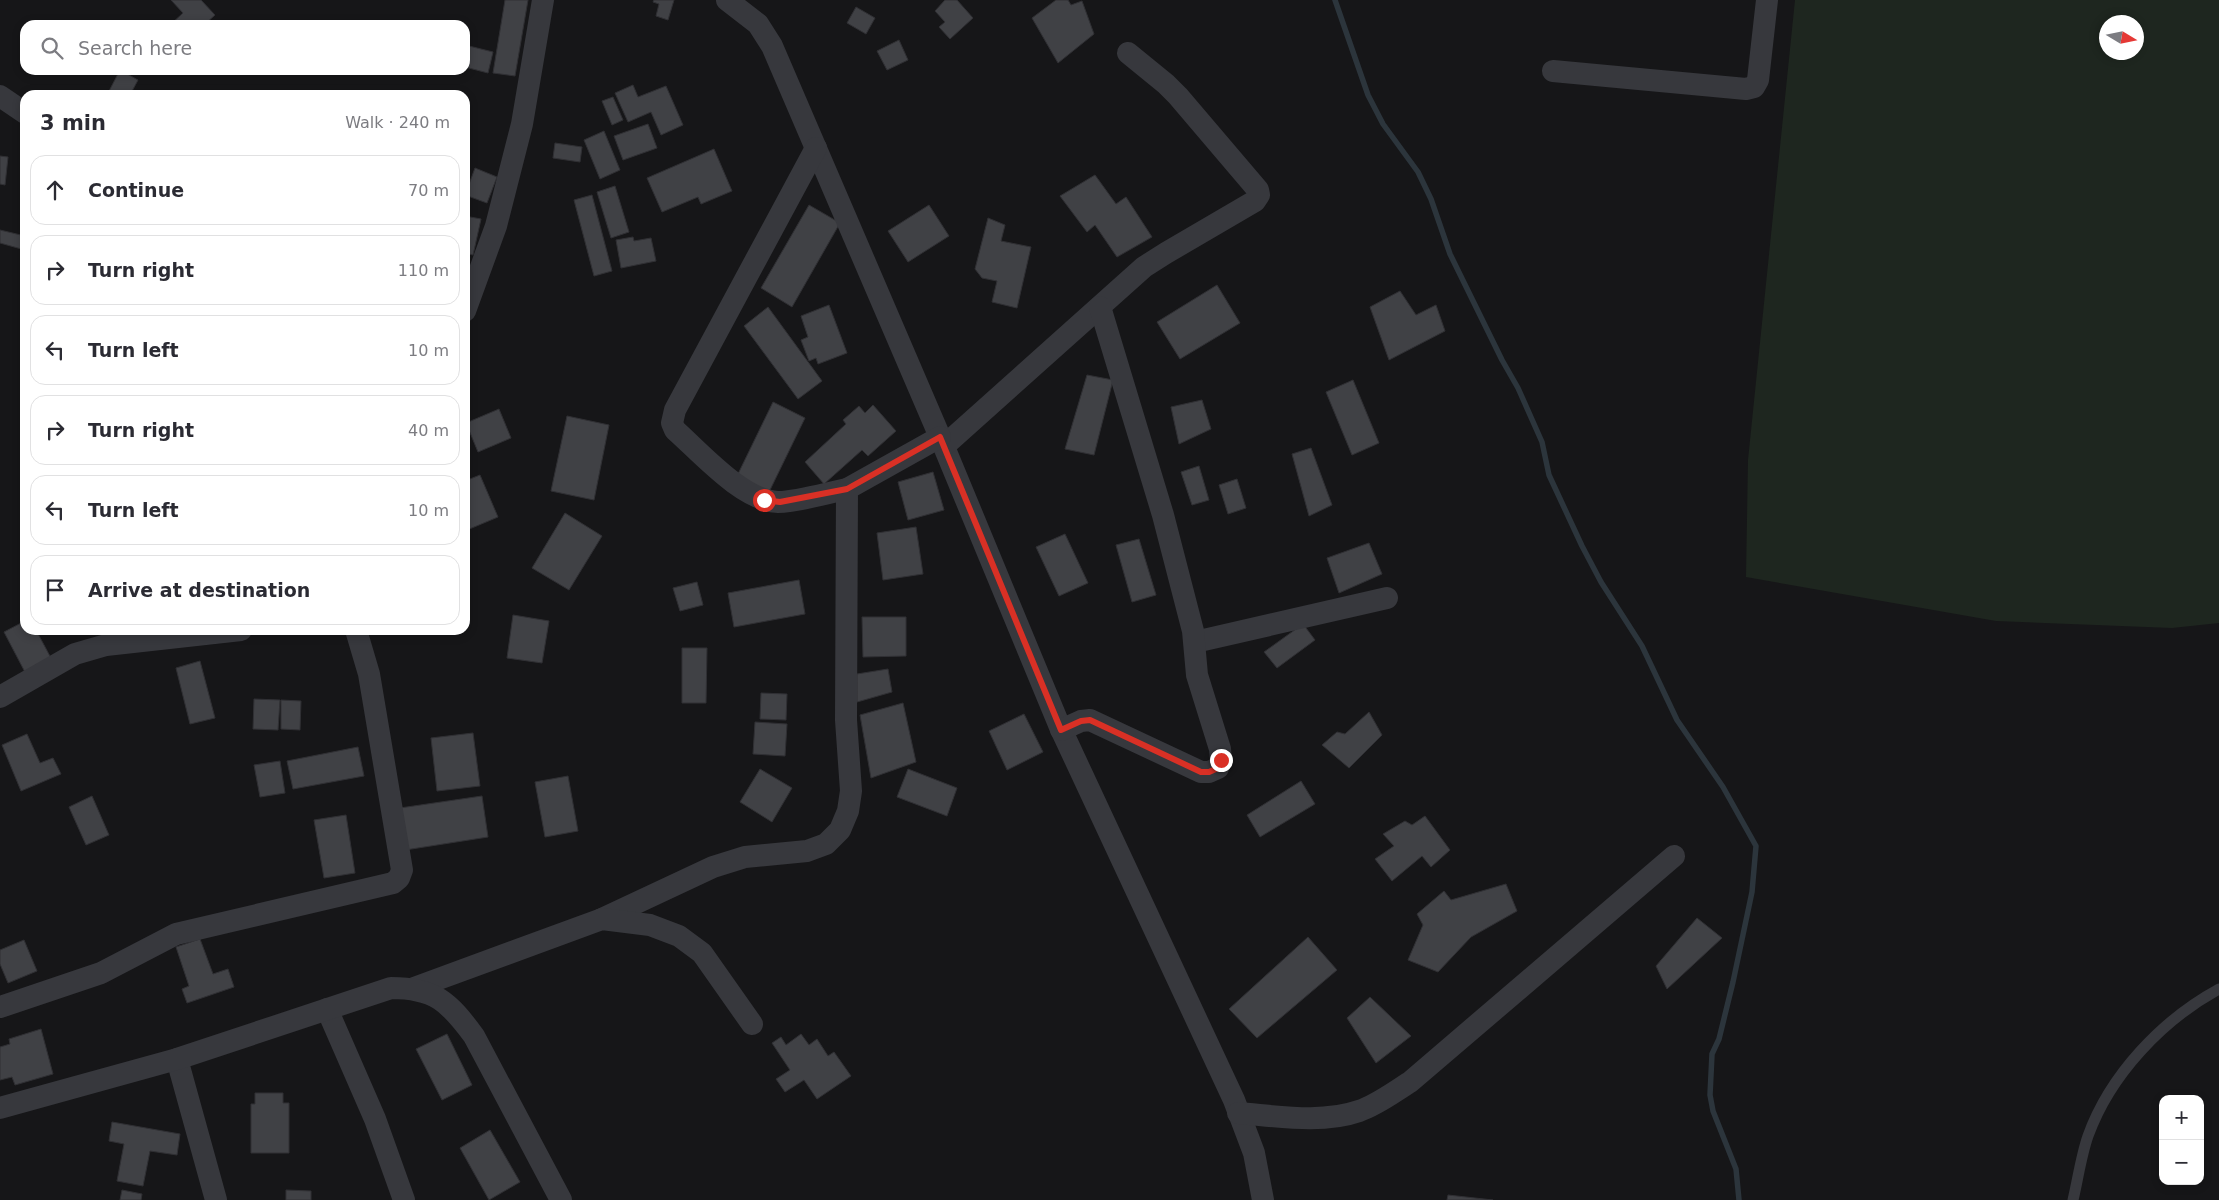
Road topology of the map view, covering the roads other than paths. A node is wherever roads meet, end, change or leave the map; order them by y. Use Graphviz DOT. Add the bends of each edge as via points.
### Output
graph roads {
  1 [pos="543,0"];
  2 [pos="727,0"];
  3 [pos="1767,0"];
  4 [pos="1128,53"];
  5 [pos="1553,71"];
  6 [pos="0,96"];
  7 [pos="20,110"];
  8 [pos="816,148"];
  9 [pos="470,297"];
  10 [pos="1100,307"];
  11 [pos="942,442"];
  12 [pos="847,489"];
  13 [pos="1387,598"];
  14 [pos="191,635"];
  15 [pos="357,635"];
  16 [pos="1195,642"];
  17 [pos="0,697"];
  18 [pos="1061,730"];
  19 [pos="1674,856"];
  20 [pos="602,919"];
  21 [pos="414,988"];
  22 [pos="2219,989"];
  23 [pos="0,1007"];
  24 [pos="327,1009"];
  25 [pos="752,1024"];
  26 [pos="177,1059"];
  27 [pos="0,1108"];
  28 [pos="1238,1113"];
  29 [pos="216,1200"];
  30 [pos="404,1200"];
  31 [pos="561,1200"];
  32 [pos="1263,1200"];
  33 [pos="2073,1200"];
  1 -- 9 [label="street" via="522,124 496,226"];
  2 -- 8 [label="street" via="758,24 772,46"];
  3 -- 5 [label="street" via="1758,80 1754,87 1746,89"];
  4 -- 10 [label="street" via="1172,90 1259,195 1256,201 1144,267"];
  6 -- 7 [label="street"];
  8 -- 11 [label="street"];
  8 -- 12 [label="street" via="672,423 674,430 744,491 764,500 780,502"];
  10 -- 11 [label="street"];
  10 -- 16 [label="street" via="1162,515"];
  11 -- 12 [label="street"];
  11 -- 18 [label="street"];
  12 -- 20 [label="street" via="846,720 851,791 848,812 840,830 826,844 807,851 745,857 713,867"];
  13 -- 16 [label="street"];
  14 -- 17 [label="street" via="106,645 75,654"];
  15 -- 23 [label="street" via="369,674 402,870 399,878 176,934 101,973"];
  16 -- 18 [label="street" via="1197,675 1220,749 1218,768 1209,772 1194,770 1090,720"];
  18 -- 28 [label="street"];
  19 -- 28 [label="street" via="1410,1082 1385,1098 1359,1111 1331,1117"];
  20 -- 21 [label="street"];
  20 -- 25 [label="street" via="650,926 679,936 702,953"];
  21 -- 24 [label="street" via="392,988"];
  21 -- 31 [label="street" via="436,996 457,1012 474,1036"];
  22 -- 33 [label="lane" via="2168,1025 2130,1064 2107,1098 2088,1136"];
  24 -- 26 [label="street"];
  24 -- 30 [label="street" via="375,1119"];
  26 -- 27 [label="street"];
  26 -- 29 [label="street"];
  28 -- 32 [label="street" via="1254,1153"];
}
